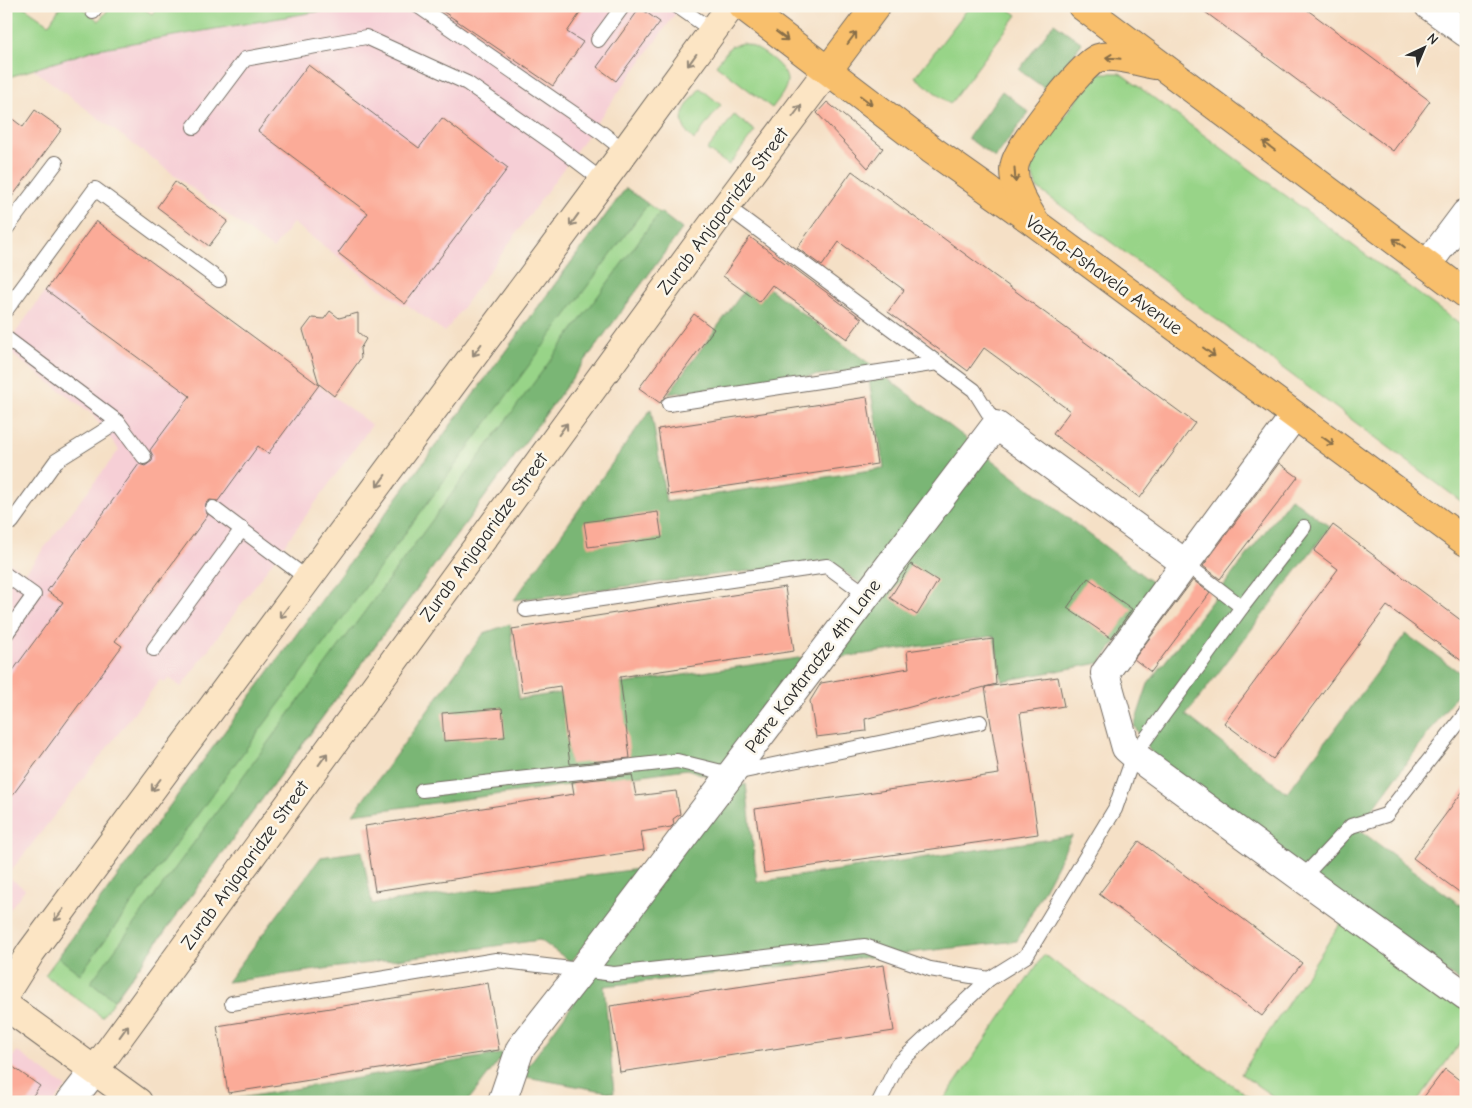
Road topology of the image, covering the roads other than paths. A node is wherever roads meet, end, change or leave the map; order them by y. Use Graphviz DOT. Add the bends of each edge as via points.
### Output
graph roads {
  1 [pos="418,6"];
  2 [pos="623,6"];
  3 [pos="677,6"];
  4 [pos="730,6"];
  5 [pos="743,6"];
  6 [pos="876,6"];
  7 [pos="1082,6"];
  8 [pos="1429,6"];
  9 [pos="712,31"];
  10 [pos="1466,33"];
  11 [pos="598,40"];
  12 [pos="1161,66"];
  13 [pos="828,70"];
  14 [pos="194,128"];
  15 [pos="625,151"];
  16 [pos="56,162"];
  17 [pos="603,181"];
  18 [pos="726,206"];
  19 [pos="1466,213"];
  20 [pos="1035,224"];
  21 [pos="6,229"];
  22 [pos="1427,265"];
  23 [pos="219,280"];
  24 [pos="1466,294"];
  25 [pos="6,310"];
  26 [pos="6,338"];
  27 [pos="938,363"];
  28 [pos="669,404"];
  29 [pos="1294,416"];
  30 [pos="118,422"];
  31 [pos="996,425"];
  32 [pos="144,456"];
  33 [pos="213,508"];
  34 [pos="12,522"];
  35 [pos="1304,527"];
  36 [pos="242,529"];
  37 [pos="1466,542"];
  38 [pos="1186,564"];
  39 [pos="6,574"];
  40 [pos="308,579"];
  41 [pos="867,595"];
  42 [pos="1242,606"];
  43 [pos="526,610"];
  44 [pos="6,634"];
  45 [pos="154,649"];
  46 [pos="1466,713"];
  47 [pos="980,722"];
  48 [pos="1134,754"];
  49 [pos="730,774"];
  50 [pos="422,790"];
  51 [pos="1302,878"];
  52 [pos="583,969"];
  53 [pos="989,979"];
  54 [pos="6,992"];
  55 [pos="1466,996"];
  56 [pos="232,1003"];
  57 [pos="6,1006"];
  58 [pos="95,1070"];
  59 [pos="70,1102"];
  60 [pos="138,1102"];
  61 [pos="502,1102"];
  62 [pos="879,1102"];
  1 -- 15 [label="lane"];
  2 -- 11 [label="lane"];
  3 -- 9 [label="lane"];
  4 -- 9 [label="main road"];
  5 -- 13 [label="main road, Vazha-Pshavela Avenue, one-way"];
  13 -- 6 [label="main road, Zurab Anjaparidze Street, one-way"];
  7 -- 12 [label="main road"];
  8 -- 10 [label="street"];
  9 -- 15 [label="main road, one-way"];
  12 -- 20 [label="main road, one-way" via="1111,56 1092,60 1051,109 1016,158 1014,169 1019,191"];
  22 -- 12 [label="main road, one-way"];
  18 -- 13 [label="main road, Zurab Anjaparidze Street, one-way"];
  13 -- 20 [label="main road, Vazha-Pshavela Avenue, one-way"];
  14 -- 17 [label="lane" via="245,58 366,36 467,83"];
  15 -- 17 [label="main road"];
  16 -- 21 [label="lane"];
  17 -- 40 [label="main road, one-way"];
  18 -- 27 [label="lane"];
  58 -- 18 [label="main road, Zurab Anjaparidze Street, one-way"];
  19 -- 22 [label="street"];
  20 -- 29 [label="main road, Vazha-Pshavela Avenue, one-way"];
  22 -- 24 [label="main road"];
  23 -- 25 [label="lane" via="95,189"];
  26 -- 30 [label="lane"];
  27 -- 28 [label="lane"];
  27 -- 31 [label="lane" via="974,390"];
  29 -- 37 [label="main road, Vazha-Pshavela Avenue, one-way"];
  29 -- 38 [label="street"];
  30 -- 32 [label="lane"];
  30 -- 34 [label="lane" via="56,461"];
  31 -- 38 [label="street"];
  31 -- 41 [label="street, Petre Kavtaradze 4th Lane"];
  33 -- 36 [label="lane"];
  35 -- 42 [label="lane"];
  36 -- 40 [label="lane"];
  36 -- 45 [label="lane"];
  38 -- 42 [label="lane"];
  38 -- 48 [label="street" via="1105,673 1126,748"];
  39 -- 44 [label="lane" via="34,596"];
  40 -- 54 [label="main road, one-way" via="32,952"];
  41 -- 43 [label="lane" via="827,566"];
  41 -- 49 [label="street, Petre Kavtaradze 4th Lane"];
  42 -- 48 [label="lane"];
  46 -- 51 [label="lane" via="1386,815 1351,826"];
  47 -- 49 [label="lane"];
  48 -- 51 [label="street"];
  48 -- 53 [label="lane" via="1115,809 1026,956"];
  49 -- 50 [label="lane" via="677,761"];
  49 -- 52 [label="street, Petre Kavtaradze 4th Lane"];
  51 -- 55 [label="street"];
  52 -- 53 [label="lane" via="614,974 865,946 930,969"];
  52 -- 56 [label="lane" via="496,960"];
  52 -- 61 [label="street, Petre Kavtaradze 4th Lane" via="520,1049"];
  53 -- 62 [label="lane" via="898,1064"];
  57 -- 58 [label="main road"];
  58 -- 59 [label="street"];
  58 -- 60 [label="main road"];
}
